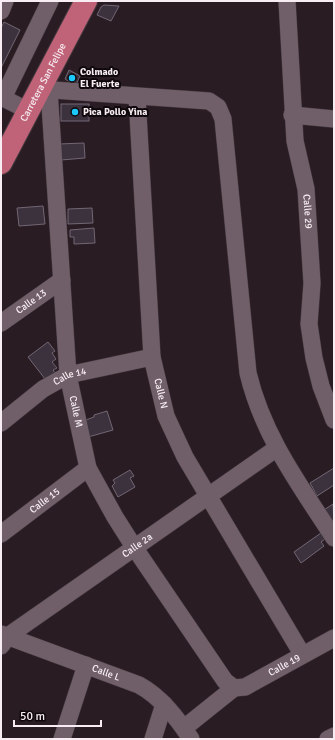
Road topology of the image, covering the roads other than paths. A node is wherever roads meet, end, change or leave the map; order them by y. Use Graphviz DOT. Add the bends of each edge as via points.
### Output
graph roads {
  1 [pos="5,1"];
  2 [pos="50,1"];
  3 [pos="86,1"];
  4 [pos="287,1"];
  5 [pos="1,11"];
  6 [pos="44,89"];
  7 [pos="2,97"];
  8 [pos="138,97"];
  9 [pos="29,112"];
  10 [pos="292,115"];
  11 [pos="334,119"];
  12 [pos="1,163"];
  13 [pos="62,280"];
  14 [pos="1,323"];
  15 [pos="152,357"];
  16 [pos="68,375"];
  17 [pos="334,420"];
  18 [pos="1,423"];
  19 [pos="277,448"];
  20 [pos="88,468"];
  21 [pos="208,496"];
  22 [pos="1,534"];
  23 [pos="334,538"];
  24 [pos="134,548"];
  25 [pos="3,638"];
  26 [pos="334,638"];
  27 [pos="302,654"];
  28 [pos="86,665"];
  29 [pos="234,688"];
  30 [pos="164,704"];
  31 [pos="188,734"];
  32 [pos="334,736"];
  33 [pos="62,739"];
  34 [pos="152,739"];
  35 [pos="328,739"];
  1 -- 5 [label="street"];
  2 -- 7 [label="street"];
  3 -- 6 [label="main road, Carretera San Felipe"];
  4 -- 10 [label="street, Calle 29"];
  6 -- 8 [label="street"];
  6 -- 9 [label="main road, Carretera San Felipe"];
  6 -- 13 [label="street, Calle M"];
  7 -- 9 [label="street"];
  8 -- 15 [label="street, Calle N"];
  8 -- 19 [label="street" via="209,101 215,104 223,118 248,373 261,417"];
  9 -- 12 [label="main road, Carretera San Felipe"];
  10 -- 11 [label="street"];
  10 -- 17 [label="street, Calle 29" via="294,141 306,189 312,283 309,324 321,386"];
  13 -- 14 [label="street, Calle 13"];
  13 -- 16 [label="street, Calle M"];
  15 -- 16 [label="street, Calle 14"];
  15 -- 21 [label="street, Calle N" via="166,416 185,457"];
  16 -- 18 [label="street, Calle 14" via="43,390"];
  16 -- 20 [label="street, Calle M"];
  19 -- 21 [label="street, Calle 2a"];
  19 -- 23 [label="street"];
  20 -- 22 [label="street, Calle 15"];
  20 -- 24 [label="street, Calle M"];
  21 -- 24 [label="street, Calle 2a"];
  21 -- 27 [label="street, Calle N"];
  24 -- 25 [label="street, Calle 2a"];
  24 -- 29 [label="street, Calle M" via="225,681"];
  25 -- 28 [label="street, Calle L"];
  26 -- 27 [label="street, Calle 19"];
  27 -- 29 [label="street, Calle 19" via="245,687"];
  28 -- 30 [label="street, Calle L" via="139,685 154,693"];
  28 -- 33 [label="street"];
  29 -- 31 [label="street"];
  30 -- 31 [label="street, Calle L"];
  30 -- 34 [label="street"];
  32 -- 35 [label="street"];
}
